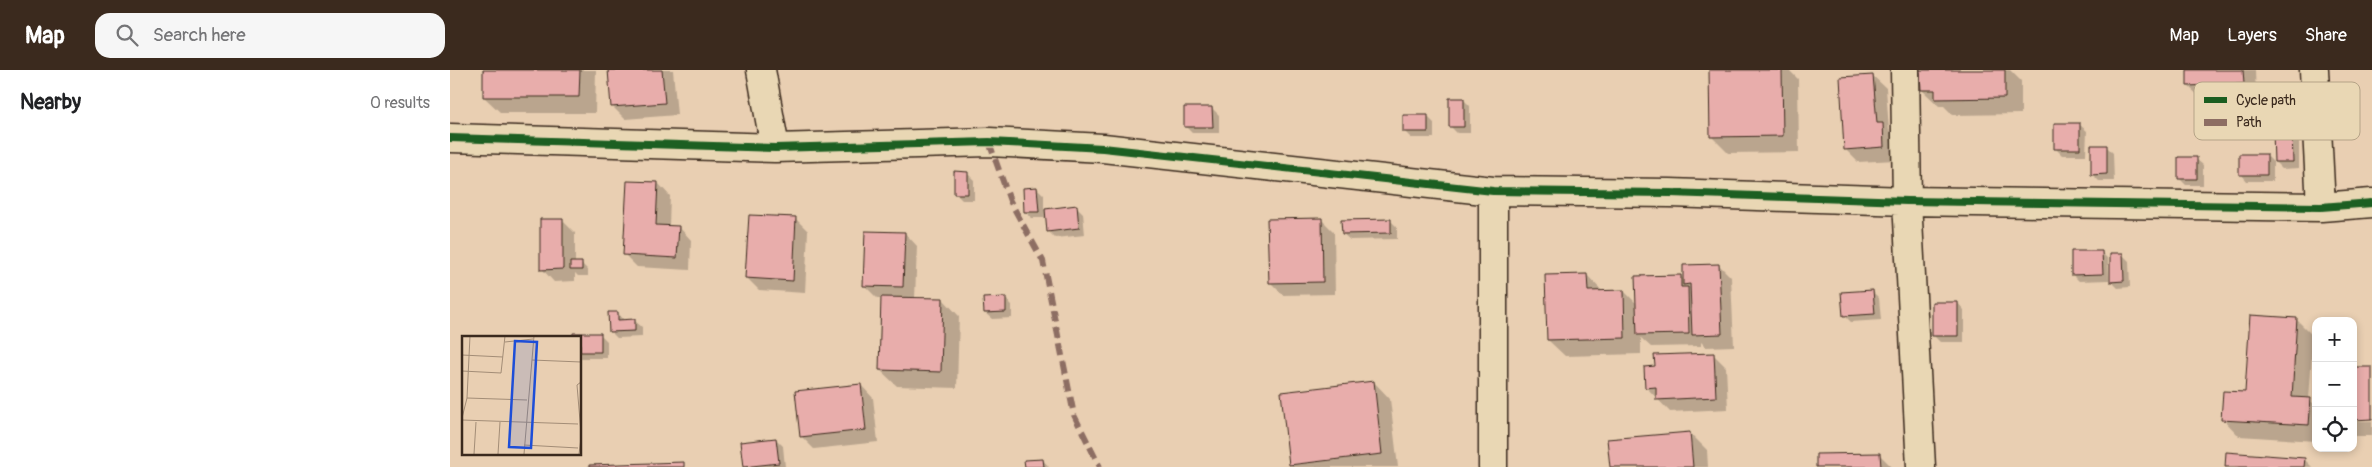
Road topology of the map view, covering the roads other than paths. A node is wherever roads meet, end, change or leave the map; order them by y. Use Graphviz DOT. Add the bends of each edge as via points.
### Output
graph roads {
  1 [pos="761,70"];
  2 [pos="1905,70"];
  3 [pos="450,138"];
  4 [pos="2318,140"];
  5 [pos="775,148"];
  6 [pos="1493,191"];
  7 [pos="1907,201"];
  8 [pos="2372,203"];
  9 [pos="2321,207"];
  10 [pos="1494,467"];
  11 [pos="1922,467"];
  1 -- 5 [label="street"];
  2 -- 7 [label="street"];
  3 -- 5 [label="street"];
  4 -- 9 [label="street"];
  5 -- 6 [label="street" via="989,142 1094,148"];
  6 -- 7 [label="street"];
  6 -- 10 [label="street"];
  7 -- 9 [label="street"];
  7 -- 11 [label="street"];
  8 -- 9 [label="street"];
}
